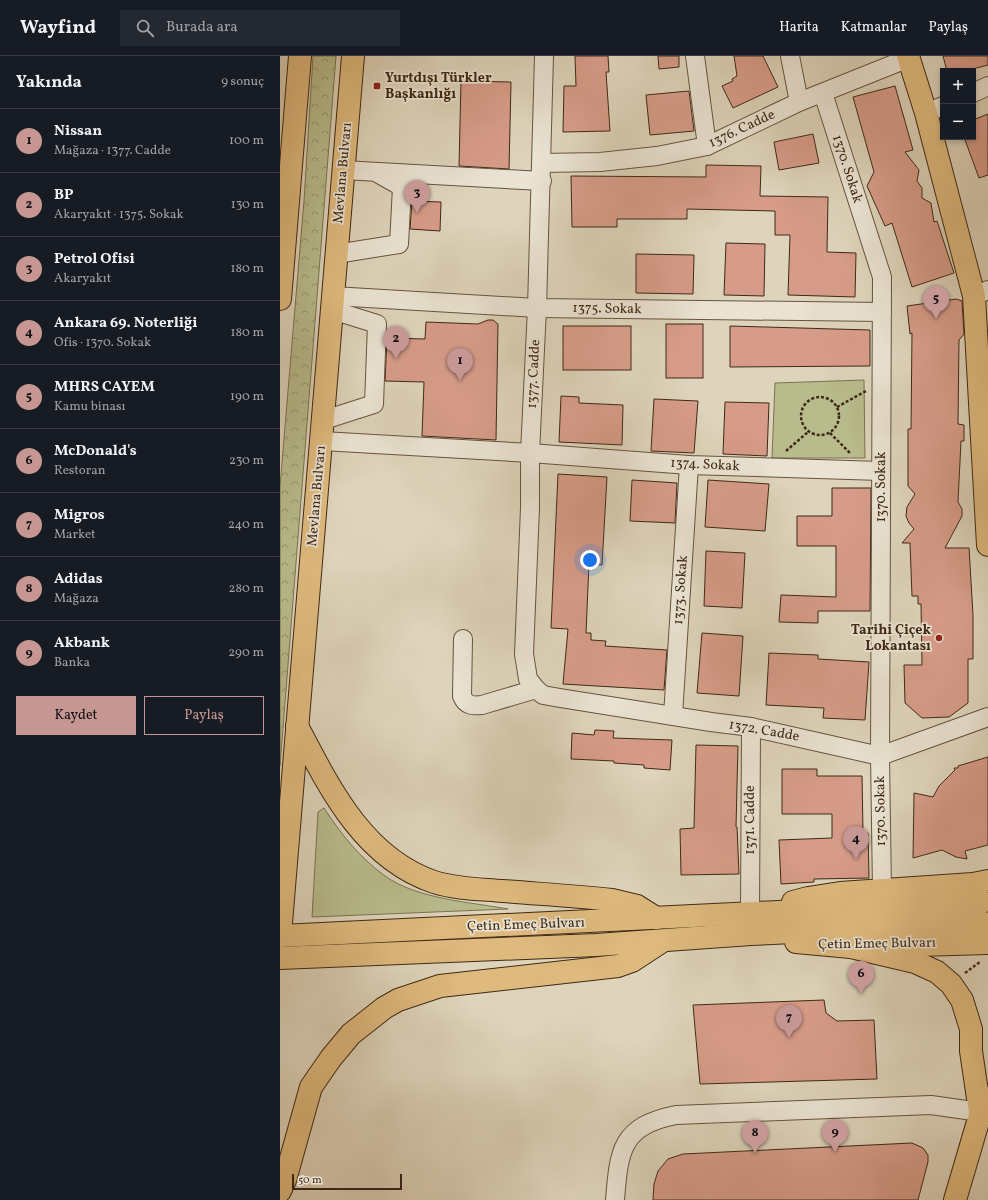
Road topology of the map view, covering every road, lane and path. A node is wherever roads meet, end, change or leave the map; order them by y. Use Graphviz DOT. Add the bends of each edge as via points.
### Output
graph roads {
  1 [pos="300,56"];
  2 [pos="353,56"];
  3 [pos="544,56"];
  4 [pos="695,56"];
  5 [pos="790,56"];
  6 [pos="909,57"];
  7 [pos="988,86"];
  8 [pos="976,92"];
  9 [pos="823,93"];
  10 [pos="799,102"];
  11 [pos="935,109"];
  12 [pos="707,146"];
  13 [pos="343,170"];
  14 [pos="374,172"];
  15 [pos="542,172"];
  16 [pos="336,254"];
  17 [pos="981,293"];
  18 [pos="280,299"];
  19 [pos="332,303"];
  20 [pos="537,308"];
  21 [pos="882,312"];
  22 [pos="882,382"];
  23 [pos="837,407"];
  24 [pos="323,430"];
  25 [pos="808,432"];
  26 [pos="830,433"];
  27 [pos="530,453"];
  28 [pos="689,464"];
  29 [pos="767,467"];
  30 [pos="874,471"];
  31 [pos="988,545"];
  32 [pos="463,640"];
  33 [pos="536,690"];
  34 [pos="673,716"];
  35 [pos="988,718"];
  36 [pos="297,726"];
  37 [pos="751,727"];
  38 [pos="880,756"];
  39 [pos="988,880"];
  40 [pos="882,890"];
  41 [pos="773,912"];
  42 [pos="750,913"];
  43 [pos="656,918"];
  44 [pos="985,932"];
  45 [pos="768,934"];
  46 [pos="280,935"];
  47 [pos="663,940"];
  48 [pos="851,947"];
  49 [pos="280,958"];
  50 [pos="961,976"];
  51 [pos="988,1090"];
  52 [pos="980,1112"];
  53 [pos="280,1191"];
  54 [pos="615,1200"];
  55 [pos="955,1200"];
  1 -- 18 [label="main road"];
  2 -- 13 [label="main road, Mevlana Bulvarı"];
  3 -- 15 [label="street, 1377. Cadde"];
  4 -- 12 [label="street"];
  5 -- 10 [label="street"];
  6 -- 9 [label="street, 1376. Cadde"];
  6 -- 11 [label="main road"];
  7 -- 8 [label="street"];
  9 -- 10 [label="street, 1376. Cadde"];
  9 -- 21 [label="street, 1370. Sokak" via="882,277"];
  10 -- 12 [label="street, 1376. Cadde"];
  11 -- 17 [label="main road"];
  12 -- 15 [label="street, 1376. Cadde"];
  13 -- 14 [label="street, 1376. Cadde"];
  13 -- 16 [label="main road, Mevlana Bulvarı"];
  14 -- 15 [label="street, 1376. Cadde"];
  14 -- 16 [label="street" via="402,187 399,244"];
  15 -- 20 [label="street, 1377. Cadde"];
  16 -- 19 [label="main road, Mevlana Bulvarı"];
  17 -- 31 [label="main road"];
  19 -- 20 [label="street, 1375. Sokak"];
  19 -- 24 [label="main road, Mevlana Bulvarı"];
  19 -- 24 [label="street" via="377,324 374,404"];
  20 -- 21 [label="street, 1375. Sokak"];
  20 -- 27 [label="street, 1377. Cadde"];
  21 -- 22 [label="street, 1370. Sokak"];
  22 -- 23 [label="path"];
  22 -- 30 [label="street, 1370. Sokak"];
  23 -- 25 [label="path" via="822,397 815,397 805,404 800,416"];
  23 -- 26 [label="path" via="838,424"];
  24 -- 27 [label="street, 1374. Sokak"];
  24 -- 36 [label="main road, Mevlana Bulvarı"];
  25 -- 26 [label="path" via="819,436"];
  25 -- 29 [label="path"];
  26 -- 30 [label="path"];
  27 -- 28 [label="street, 1374. Sokak"];
  27 -- 33 [label="street, 1377. Cadde" via="524,654 528,679"];
  28 -- 29 [label="street, 1374. Sokak"];
  28 -- 34 [label="street, 1373. Sokak"];
  29 -- 30 [label="street, 1374. Sokak"];
  30 -- 38 [label="street, 1370. Sokak"];
  32 -- 33 [label="street" via="462,696 466,703 482,705"];
  33 -- 34 [label="street, 1372. Cadde" via="543,695"];
  34 -- 37 [label="street, 1372. Cadde"];
  35 -- 38 [label="street"];
  36 -- 43 [label="main road" via="337,798 361,830 383,853 414,873 449,886 612,900 637,906"];
  36 -- 46 [label="main road, Mevlana Bulvarı"];
  37 -- 38 [label="street, 1372. Cadde"];
  37 -- 42 [label="street, 1371. Cadde"];
  38 -- 40 [label="street, 1370. Sokak"];
  39 -- 40 [label="main road, Çetin Emeç Bulvarı" via="973,884"];
  40 -- 41 [label="main road, Çetin Emeç Bulvarı" via="813,896 790,903"];
  41 -- 42 [label="main road, Çetin Emeç Bulvarı"];
  41 -- 44 [label="main road, Çetin Emeç Bulvarı"];
  42 -- 43 [label="main road, Çetin Emeç Bulvarı"];
  43 -- 46 [label="main road, Çetin Emeç Bulvarı"];
  44 -- 45 [label="main road, Çetin Emeç Bulvarı"];
  44 -- 48 [label="main road, Çetin Emeç Bulvarı"];
  44 -- 50 [label="path"];
  45 -- 47 [label="main road, Çetin Emeç Bulvarı"];
  45 -- 48 [label="main road, Çetin Emeç Bulvarı" via="806,944"];
  47 -- 49 [label="main road, Çetin Emeç Bulvarı"];
  47 -- 53 [label="main road" via="632,961 618,966 440,986 398,1000 384,1008 351,1034 311,1087"];
  48 -- 52 [label="main road" via="915,962 936,972 951,984 962,1000 970,1029"];
  51 -- 52 [label="main road"];
  52 -- 54 [label="street" via="930,1106 676,1115 659,1119 641,1127 624,1146 618,1168"];
  52 -- 55 [label="main road"];
}
